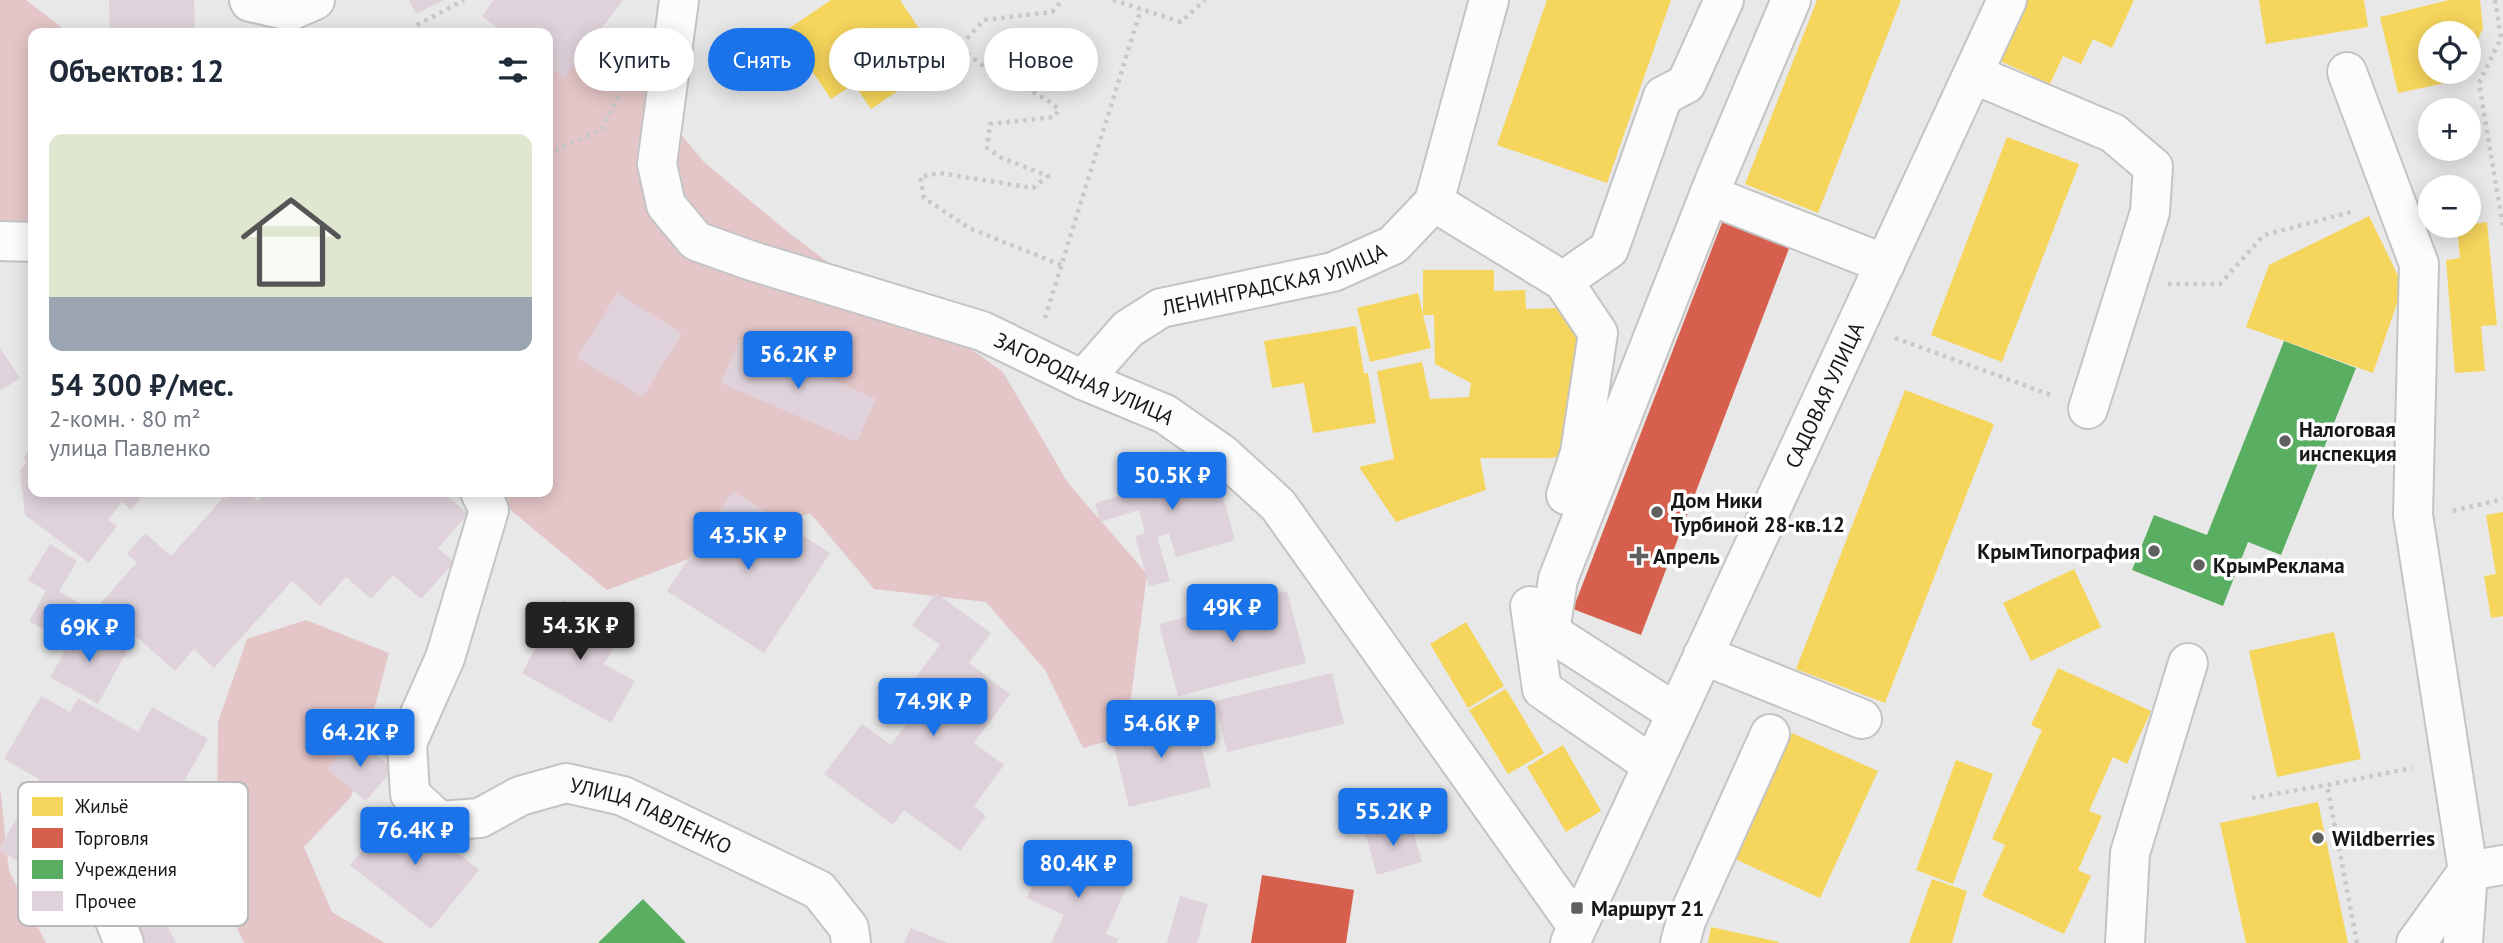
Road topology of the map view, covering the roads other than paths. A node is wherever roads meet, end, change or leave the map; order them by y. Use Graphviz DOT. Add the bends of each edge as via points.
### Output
graph roads {
  1 [pos="249,0"];
  2 [pos="315,0"];
  3 [pos="679,0"];
  4 [pos="1489,0"];
  5 [pos="1724,0"];
  6 [pos="1791,0"];
  7 [pos="2007,0"];
  8 [pos="2347,72"];
  9 [pos="1973,74"];
  10 [pos="1709,195"];
  11 [pos="1434,202"];
  12 [pos="0,241"];
  13 [pos="28,242"];
  14 [pos="1885,264"];
  15 [pos="1563,281"];
  16 [pos="1083,380"];
  17 [pos="2088,409"];
  18 [pos="482,497"];
  19 [pos="1703,655"];
  20 [pos="2188,663"];
  21 [pos="1676,713"];
  22 [pos="1862,719"];
  23 [pos="1770,734"];
  24 [pos="1652,765"];
  25 [pos="2485,868"];
  26 [pos="117,926"];
  27 [pos="1574,934"];
  28 [pos="124,943"];
  29 [pos="851,943"];
  30 [pos="1680,943"];
  31 [pos="2124,943"];
  32 [pos="2416,943"];
  33 [pos="2463,943"];
  1 -- 2 [label="street" via="290,11"];
  3 -- 16 [label="street, ЗАГОРОДНАЯ УЛИЦА" via="657,164 666,205 696,241 982,331"];
  4 -- 11 [label="street, ЛЕНИНГРАДСКАЯ УЛИЦА"];
  5 -- 15 [label="street" via="1686,84 1663,96 1609,248"];
  6 -- 10 [label="street"];
  7 -- 9 [label="street, САДОВАЯ УЛИЦА"];
  8 -- 25 [label="street" via="2419,264 2413,514 2450,760"];
  9 -- 14 [label="street, САДОВАЯ УЛИЦА"];
  9 -- 17 [label="street" via="2113,133 2153,167 2150,212"];
  10 -- 14 [label="street"];
  10 -- 21 [label="street" via="1558,579 1550,632"];
  11 -- 15 [label="street"];
  11 -- 16 [label="street, ЛЕНИНГРАДСКАЯ УЛИЦА" via="1393,245 1333,272 1161,308 1128,329"];
  12 -- 13 [label="street"];
  14 -- 19 [label="street, САДОВАЯ УЛИЦА"];
  15 -- 24 [label="street" via="1598,333 1580,453 1529,608 1542,689"];
  16 -- 27 [label="street, ЗАГОРОДНАЯ УЛИЦА" via="1165,414 1222,454 1278,505"];
  18 -- 29 [label="street, УЛИЦА ПАВЛЕНКО" via="489,510 445,658 407,743 410,794 439,821 480,818 520,796 566,783 623,796 820,890 849,928"];
  19 -- 21 [label="street, САДОВАЯ УЛИЦА"];
  19 -- 22 [label="street"];
  20 -- 31 [label="street" via="2130,853"];
  21 -- 24 [label="street, САДОВАЯ УЛИЦА"];
  23 -- 30 [label="street"];
  24 -- 27 [label="street, САДОВАЯ УЛИЦА"];
  25 -- 32 [label="street"];
  25 -- 33 [label="street"];
  26 -- 28 [label="street"];
}
